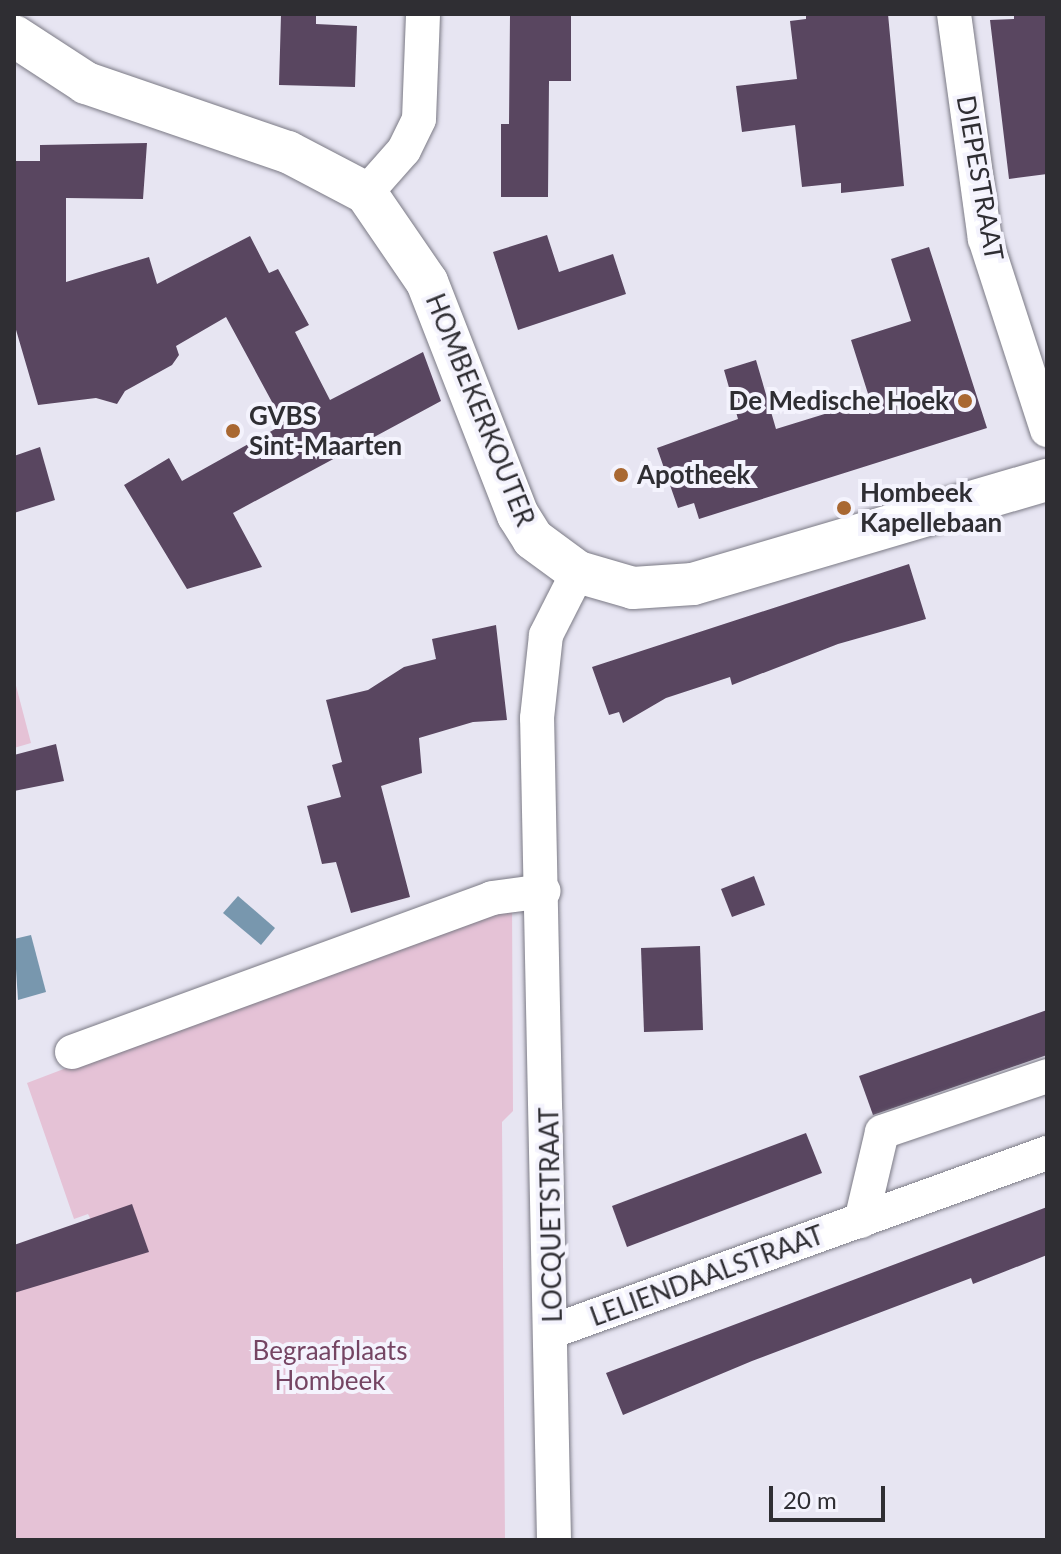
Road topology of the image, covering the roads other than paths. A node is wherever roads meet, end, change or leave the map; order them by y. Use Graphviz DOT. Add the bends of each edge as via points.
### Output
graph roads {
  1 [pos="423,14"];
  2 [pos="954,14"];
  3 [pos="14,36"];
  4 [pos="366,193"];
  5 [pos="1047,430"];
  6 [pos="1047,480"];
  7 [pos="578,572"];
  8 [pos="544,891"];
  9 [pos="72,1052"];
  10 [pos="1047,1076"];
  11 [pos="1047,1153"];
  12 [pos="861,1221"];
  13 [pos="553,1331"];
  14 [pos="554,1540"];
  1 -- 4 [label="street" via="425,83 419,119 404,150"];
  2 -- 5 [label="street, DIEPESTRAAT" via="985,239"];
  3 -- 4 [label="street, HOMBEKERKOUTER" via="86,83 288,152"];
  4 -- 7 [label="street, HOMBEKERKOUTER" via="427,282 518,515 533,539"];
  6 -- 7 [label="street, HOMBEKERKOUTER" via="693,584 633,588"];
  7 -- 8 [label="street, LOCQUETSTRAAT" via="540,658 537,718"];
  8 -- 9 [label="street" via="492,898"];
  8 -- 13 [label="street, LOCQUETSTRAAT"];
  10 -- 12 [label="street" via="882,1132"];
  11 -- 12 [label="street, LELIENDAALSTRAAT"];
  12 -- 13 [label="street, LELIENDAALSTRAAT"];
  13 -- 14 [label="street, LOCQUETSTRAAT"];
}
